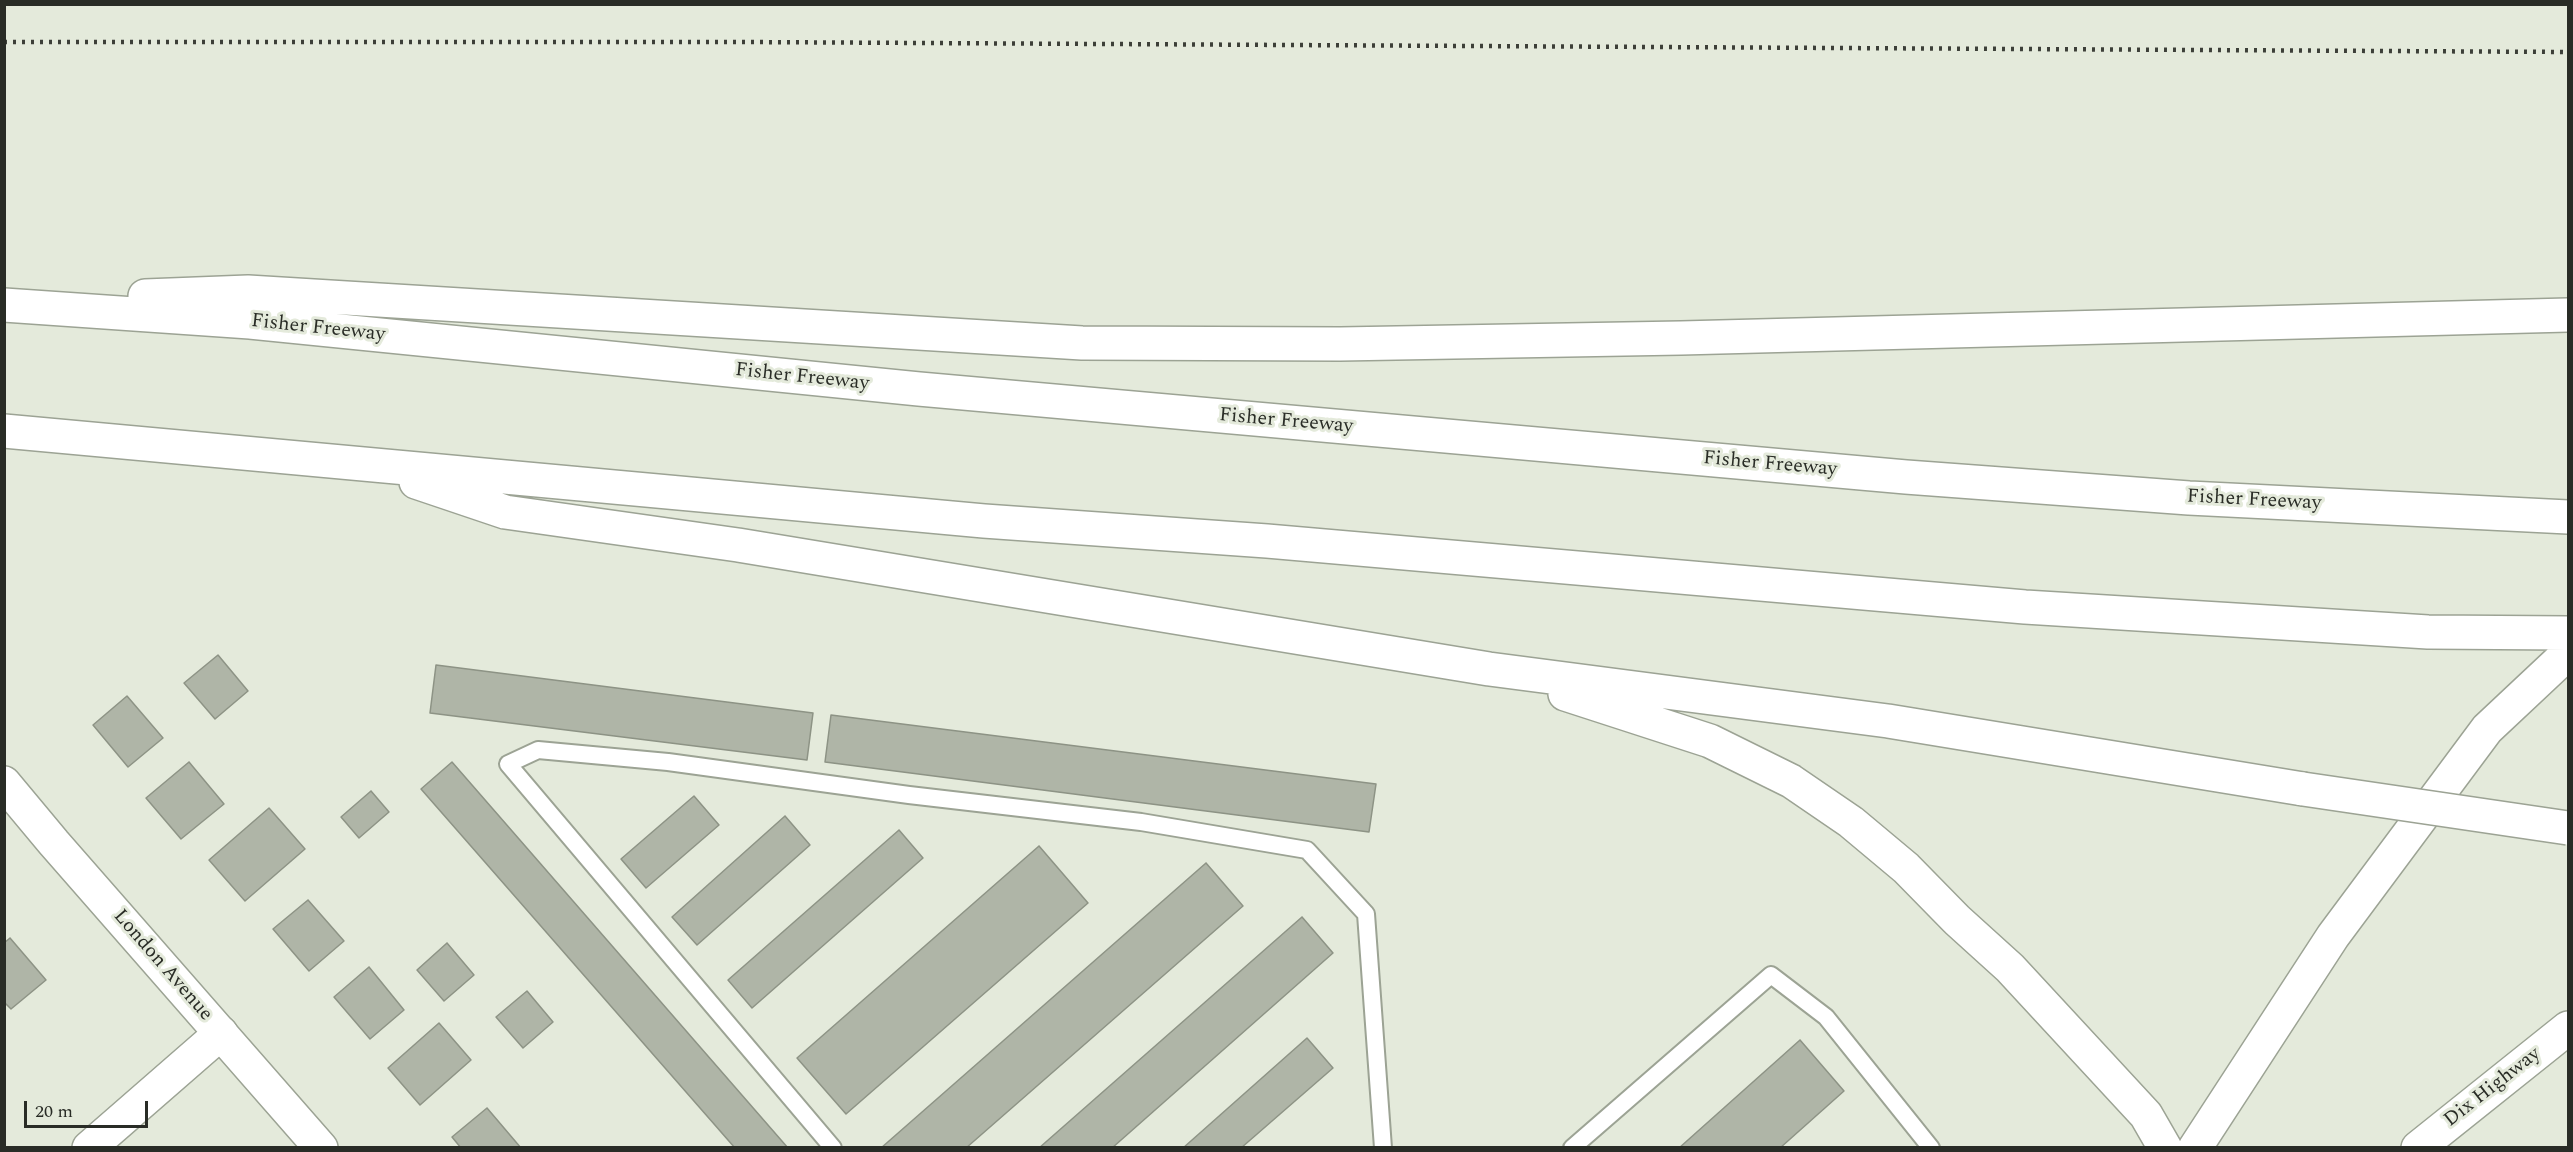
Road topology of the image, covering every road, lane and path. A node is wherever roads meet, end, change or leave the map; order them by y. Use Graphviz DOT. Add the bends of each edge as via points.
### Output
graph roads {
  1 [pos="4,303"];
  2 [pos="2568,315"];
  3 [pos="4,431"];
  4 [pos="360,463"];
  5 [pos="2565,517"];
  6 [pos="2568,633"];
  7 [pos="2568,653"];
  8 [pos="1489,669"];
  9 [pos="4,783"];
  10 [pos="2568,828"];
  11 [pos="2568,1028"];
  12 [pos="221,1033"];
  13 [pos="2437,1142"];
  14 [pos="89,1148"];
  15 [pos="321,1148"];
  16 [pos="833,1148"];
  17 [pos="1383,1148"];
  18 [pos="1572,1148"];
  19 [pos="1931,1148"];
  20 [pos="2165,1148"];
  21 [pos="2196,1148"];
  1 -- 2 [label="main road" via="248,292 1082,343 1270,344 1682,338"];
  1 -- 5 [label="main road, Fisher Freeway" via="250,322 920,389 1906,477 2189,498"];
  3 -- 4 [label="main road"];
  4 -- 6 [label="main road" via="984,521 1267,541 2025,607 2428,632"];
  4 -- 8 [label="main road" via="505,512 738,545"];
  7 -- 21 [label="main road" via="2487,729 2334,936"];
  8 -- 10 [label="main road, bridge" via="1888,721"];
  8 -- 20 [label="main road" via="1710,741 1791,781 1851,822 1906,868 2010,968 2146,1115"];
  9 -- 12 [label="main road, London Avenue"];
  11 -- 13 [label="main road, Dix Highway"];
  12 -- 14 [label="main road"];
  12 -- 15 [label="main road, London Avenue"];
  16 -- 17 [label="lane" via="508,764 538,750 668,762 1141,822 1307,850 1366,914"];
  18 -- 19 [label="lane" via="1772,975 1826,1017"];
}
